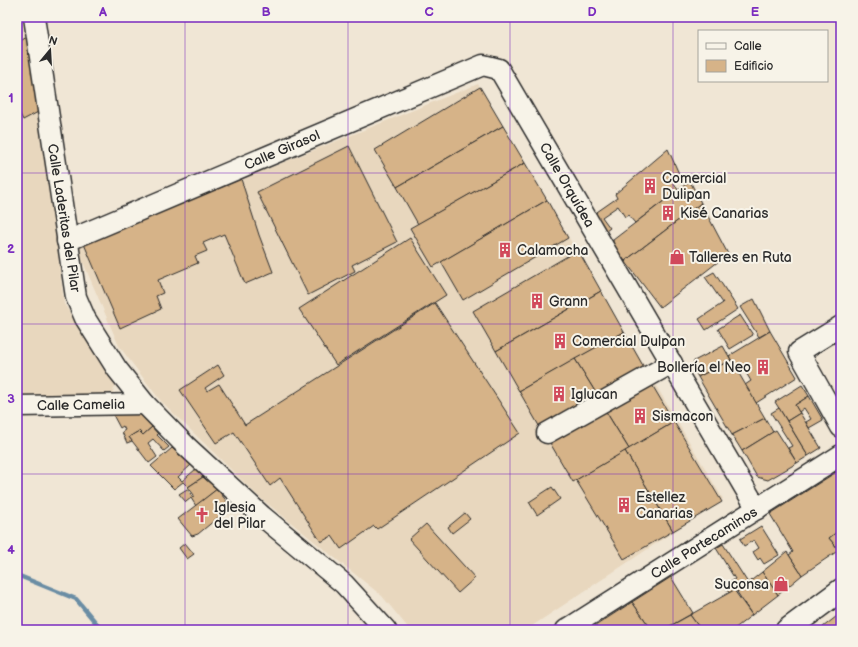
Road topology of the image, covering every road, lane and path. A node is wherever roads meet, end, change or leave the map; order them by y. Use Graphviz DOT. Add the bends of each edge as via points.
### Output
graph roads {
  1 [pos="34,17"];
  2 [pos="499,69"];
  3 [pos="67,241"];
  4 [pos="841,326"];
  5 [pos="672,363"];
  6 [pos="145,404"];
  7 [pos="17,406"];
  8 [pos="841,427"];
  9 [pos="547,433"];
  10 [pos="841,455"];
  11 [pos="757,509"];
  12 [pos="841,590"];
  13 [pos="386,630"];
  14 [pos="566,630"];
  15 [pos="787,630"];
  1 -- 3 [label="street, Calle Laderitas del Pilar"];
  2 -- 3 [label="street, Calle Girasol" via="483,65"];
  2 -- 5 [label="street, Calle Orquídea"];
  3 -- 6 [label="street, Calle Laderitas del Pilar" via="76,297 85,318 117,369"];
  4 -- 8 [label="street" via="799,352"];
  5 -- 9 [label="street"];
  5 -- 11 [label="street, Calle Orquídea"];
  6 -- 7 [label="street, Calle Camelia"];
  6 -- 13 [label="street, Calle Laderitas del Pilar" via="262,516 344,584"];
  10 -- 11 [label="street, Calle Partecaminos"];
  11 -- 14 [label="street, Calle Partecaminos"];
  12 -- 15 [label="main road"];
}
